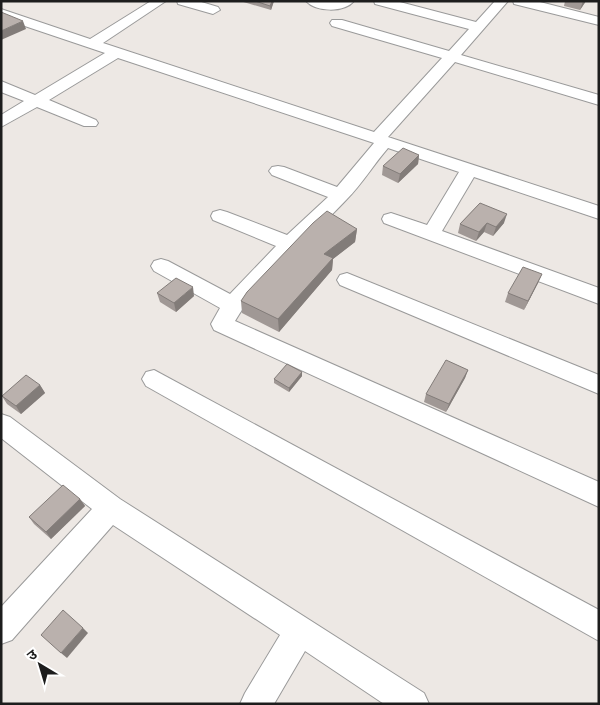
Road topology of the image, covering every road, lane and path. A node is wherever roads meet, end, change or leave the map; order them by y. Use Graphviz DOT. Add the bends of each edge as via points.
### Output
graph roads {
  1 [pos="160,1"];
  2 [pos="183,1"];
  3 [pos="312,1"];
  4 [pos="348,1"];
  5 [pos="380,1"];
  6 [pos="502,1"];
  7 [pos="519,1"];
  8 [pos="213,10"];
  9 [pos="1,13"];
  10 [pos="599,20"];
  11 [pos="337,23"];
  12 [pos="479,26"];
  13 [pos="92,44"];
  14 [pos="116,53"];
  15 [pos="450,58"];
  16 [pos="1,86"];
  17 [pos="599,100"];
  18 [pos="36,101"];
  19 [pos="1,122"];
  20 [pos="90,123"];
  21 [pos="381,140"];
  22 [pos="470,169"];
  23 [pos="278,171"];
  24 [pos="341,195"];
  25 [pos="599,214"];
  26 [pos="220,216"];
  27 [pos="391,219"];
  28 [pos="431,234"];
  29 [pos="290,244"];
  30 [pos="161,266"];
  31 [pos="347,280"];
  32 [pos="599,296"];
  33 [pos="232,305"];
  34 [pos="154,378"];
  35 [pos="599,385"];
  36 [pos="1,424"];
  37 [pos="599,495"];
  38 [pos="111,508"];
  39 [pos="599,626"];
  40 [pos="1,629"];
  41 [pos="300,631"];
  42 [pos="256,704"];
  43 [pos="413,704"];
  1 -- 13 [label="street"];
  2 -- 8 [label="street"];
  3 -- 4 [label="street" via="335,7"];
  5 -- 12 [label="street"];
  6 -- 12 [label="street"];
  7 -- 10 [label="street"];
  9 -- 13 [label="street"];
  11 -- 15 [label="street"];
  12 -- 15 [label="street"];
  13 -- 14 [label="street"];
  14 -- 18 [label="street"];
  14 -- 21 [label="street"];
  15 -- 17 [label="street"];
  15 -- 21 [label="street"];
  16 -- 18 [label="street"];
  18 -- 19 [label="street"];
  18 -- 20 [label="street"];
  21 -- 22 [label="street"];
  21 -- 24 [label="street"];
  22 -- 25 [label="street"];
  22 -- 28 [label="street"];
  23 -- 24 [label="street"];
  24 -- 29 [label="street"];
  26 -- 29 [label="street"];
  27 -- 28 [label="street"];
  28 -- 32 [label="street"];
  29 -- 33 [label="street"];
  30 -- 33 [label="street"];
  31 -- 35 [label="street"];
  33 -- 37 [label="street" via="222,324"];
  34 -- 39 [label="street"];
  36 -- 38 [label="street"];
  38 -- 40 [label="street"];
  38 -- 41 [label="street"];
  41 -- 42 [label="street"];
  41 -- 43 [label="street"];
}
